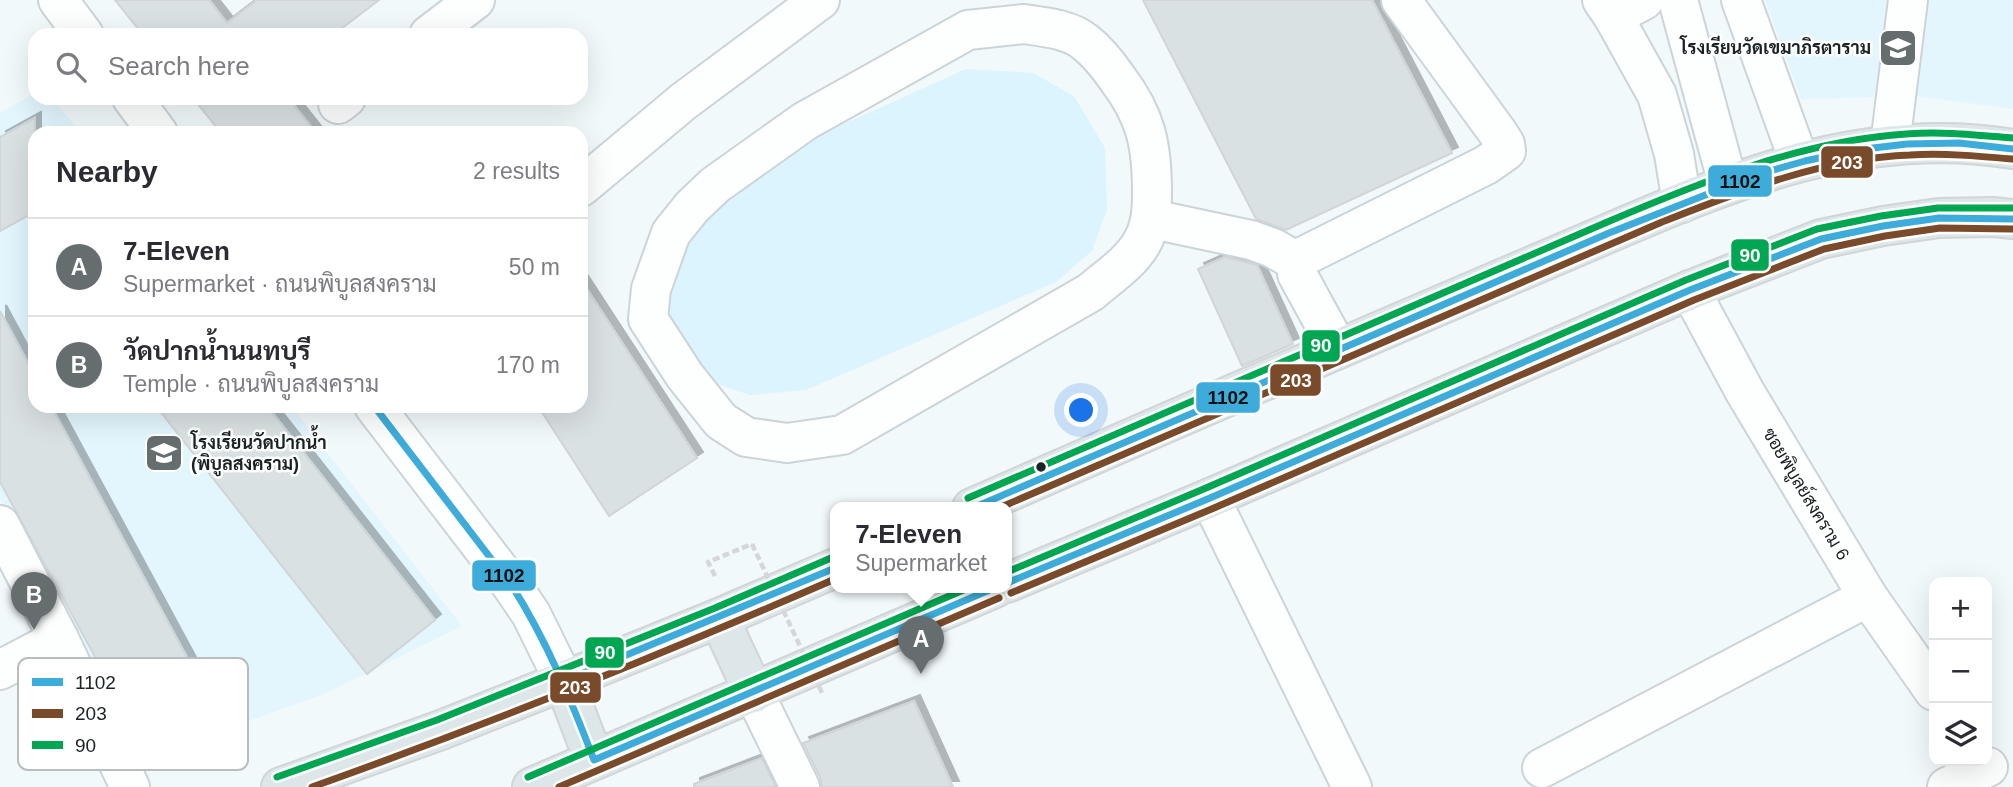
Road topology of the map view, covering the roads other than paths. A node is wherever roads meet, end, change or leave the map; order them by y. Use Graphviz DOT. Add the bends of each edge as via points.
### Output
graph roads {
  1 [pos="58,0"];
  2 [pos="475,0"];
  3 [pos="820,0"];
  4 [pos="1401,0"];
  5 [pos="1678,0"];
  6 [pos="1741,0"];
  7 [pos="1908,0"];
  8 [pos="1620,5"];
  9 [pos="79,28"];
  10 [pos="438,28"];
  11 [pos="137,105"];
  12 [pos="153,126"];
  13 [pos="1890,145"];
  14 [pos="2013,149"];
  15 [pos="1799,161"];
  16 [pos="588,181"];
  17 [pos="1728,184"];
  18 [pos="1682,203"];
  19 [pos="1152,219"];
  20 [pos="2013,219"];
  21 [pos="1297,262"];
  22 [pos="1690,290"];
  23 [pos="1338,349"];
  24 [pos="378,413"];
  25 [pos="1210,498"];
  26 [pos="986,502"];
  27 [pos="5,545"];
  28 [pos="830,570"];
  29 [pos="1012,581"];
  30 [pos="984,593"];
  31 [pos="1868,597"];
  32 [pos="719,618"];
  33 [pos="59,639"];
  34 [pos="23,658"];
  35 [pos="68,658"];
  36 [pos="18,661"];
  37 [pos="0,670"];
  38 [pos="564,681"];
  39 [pos="1929,684"];
  40 [pos="754,693"];
  41 [pos="594,760"];
  42 [pos="1542,768"];
  43 [pos="122,770"];
  44 [pos="1992,771"];
  45 [pos="130,787"];
  46 [pos="281,787"];
  47 [pos="532,787"];
  48 [pos="800,787"];
  49 [pos="1352,787"];
  50 [pos="1947,787"];
  1 -- 9 [label="street"];
  2 -- 10 [label="street"];
  3 -- 16 [label="street" via="684,101"];
  4 -- 21 [label="street" via="1498,133 1506,151"];
  5 -- 17 [label="street"];
  6 -- 15 [label="street"];
  7 -- 13 [label="street"];
  8 -- 18 [label="street" via="1657,95"];
  11 -- 12 [label="street"];
  13 -- 14 [label="main road" via="1975,143"];
  13 -- 15 [label="main road"];
  15 -- 17 [label="main road"];
  17 -- 18 [label="main road"];
  18 -- 23 [label="main road"];
  19 -- 19 [label="street" via="1141,244 1091,292 842,435 813,441 787,443 746,437 721,421 648,319 651,289 671,233 715,185 805,121 968,30 1024,24 1055,29 1083,40 1103,59 1134,100 1147,130"];
  19 -- 21 [label="street" via="1251,240"];
  20 -- 22 [label="main road" via="1939,218 1821,239"];
  21 -- 23 [label="street" via="1297,274"];
  22 -- 25 [label="main road"];
  22 -- 31 [label="street, ซอยพิบูลย์สงคราม 6" via="1745,392"];
  23 -- 26 [label="main road"];
  24 -- 38 [label="street" via="512,586"];
  25 -- 29 [label="main road"];
  25 -- 49 [label="street"];
  27 -- 33 [label="street"];
  28 -- 32 [label="main road"];
  30 -- 40 [label="main road"];
  31 -- 39 [label="street, ซอยพิบูลย์สงคราม 6"];
  31 -- 42 [label="street"];
  32 -- 38 [label="main road"];
  32 -- 40 [label="main road"];
  33 -- 34 [label="street"];
  33 -- 35 [label="street"];
  36 -- 37 [label="street"];
  38 -- 41 [label="main road"];
  38 -- 46 [label="main road"];
  40 -- 41 [label="main road"];
  40 -- 48 [label="street"];
  41 -- 47 [label="main road"];
  43 -- 45 [label="street"];
  44 -- 50 [label="street"];
}
